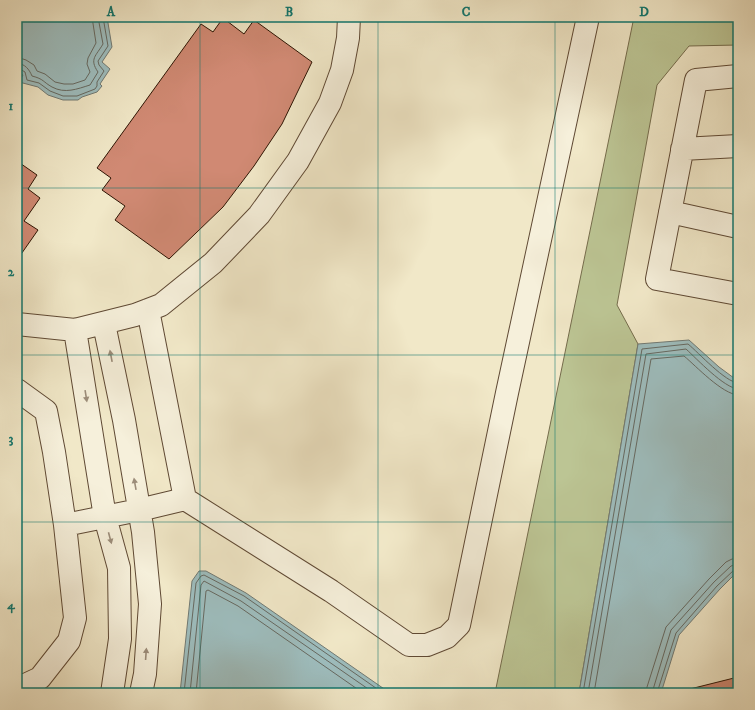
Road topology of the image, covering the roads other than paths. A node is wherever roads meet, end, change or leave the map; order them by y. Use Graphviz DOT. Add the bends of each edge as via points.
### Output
graph roads {
  1 [pos="349,17"];
  2 [pos="588,17"];
  3 [pos="738,76"];
  4 [pos="738,146"];
  5 [pos="682,149"];
  6 [pos="670,212"];
  7 [pos="738,227"];
  8 [pos="738,294"];
  9 [pos="148,310"];
  10 [pos="17,324"];
  11 [pos="104,324"];
  12 [pos="75,330"];
  13 [pos="17,390"];
  14 [pos="185,499"];
  15 [pos="139,510"];
  16 [pos="105,517"];
  17 [pos="65,525"];
  18 [pos="17,684"];
  19 [pos="112,693"];
  20 [pos="141,693"];
  1 -- 9 [label="lane" via="342,70 330,103 298,161 259,215 213,263 161,305"];
  2 -- 14 [label="lane" via="459,625 447,637 427,645 409,645 331,591"];
  3 -- 5 [label="lane" via="696,80"];
  4 -- 5 [label="lane"];
  5 -- 6 [label="lane"];
  6 -- 7 [label="lane"];
  6 -- 8 [label="lane" via="657,279"];
  9 -- 11 [label="lane"];
  9 -- 14 [label="lane"];
  10 -- 12 [label="lane"];
  11 -- 12 [label="lane"];
  15 -- 11 [label="lane, one-way"];
  12 -- 16 [label="lane, one-way"];
  13 -- 17 [label="lane" via="46,411"];
  14 -- 15 [label="lane"];
  15 -- 16 [label="lane"];
  20 -- 15 [label="lane, one-way" via="145,674 150,604"];
  16 -- 17 [label="lane"];
  16 -- 19 [label="lane, one-way" via="119,568 120,639"];
  17 -- 18 [label="lane" via="75,618 70,641 40,678 23,686"];
}
